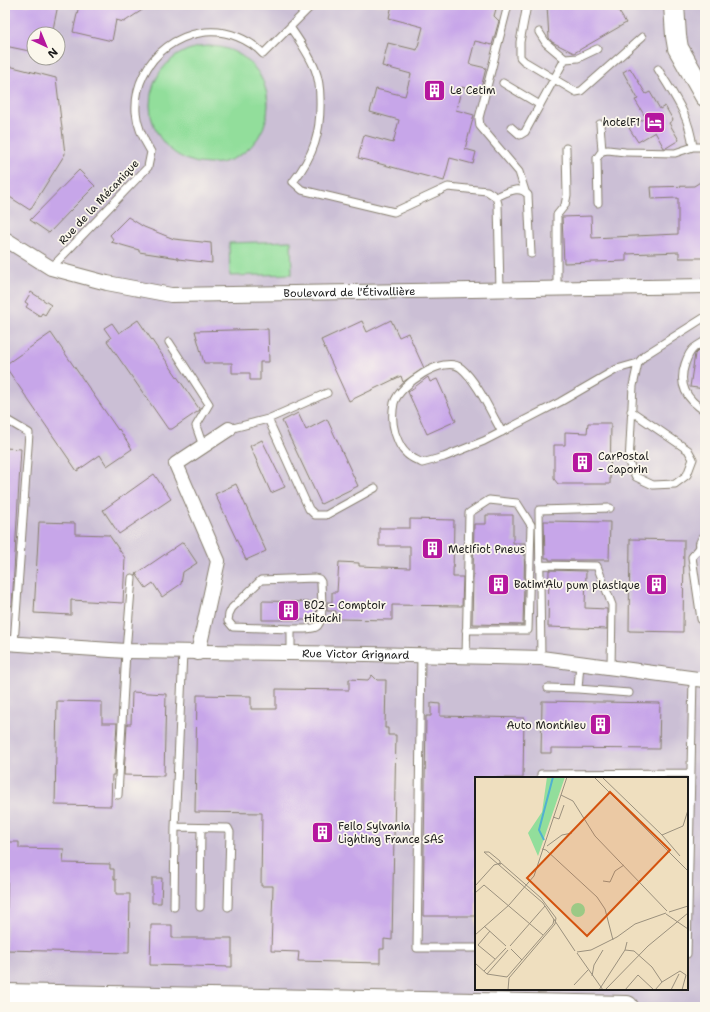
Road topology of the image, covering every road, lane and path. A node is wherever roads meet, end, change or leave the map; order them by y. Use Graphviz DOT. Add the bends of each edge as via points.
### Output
graph roads {
  1 [pos="312,5"];
  2 [pos="508,5"];
  3 [pos="527,5"];
  4 [pos="674,5"];
  5 [pos="290,28"];
  6 [pos="539,32"];
  7 [pos="642,37"];
  8 [pos="597,49"];
  9 [pos="565,59"];
  10 [pos="658,69"];
  11 [pos="555,79"];
  12 [pos="503,83"];
  13 [pos="705,96"];
  14 [pos="540,105"];
  15 [pos="600,124"];
  16 [pos="511,127"];
  17 [pos="693,147"];
  18 [pos="705,147"];
  19 [pos="566,148"];
  20 [pos="602,151"];
  21 [pos="525,191"];
  22 [pos="496,197"];
  23 [pos="598,203"];
  24 [pos="5,239"];
  25 [pos="530,254"];
  26 [pos="51,268"];
  27 [pos="705,286"];
  28 [pos="557,289"];
  29 [pos="500,290"];
  30 [pos="705,317"];
  31 [pos="705,341"];
  32 [pos="169,342"];
  33 [pos="638,363"];
  34 [pos="327,392"];
  35 [pos="631,411"];
  36 [pos="705,411"];
  37 [pos="5,419"];
  38 [pos="268,419"];
  39 [pos="230,429"];
  40 [pos="502,432"];
  41 [pos="203,446"];
  42 [pos="375,488"];
  43 [pos="610,508"];
  44 [pos="704,542"];
  45 [pos="540,565"];
  46 [pos="132,578"];
  47 [pos="705,627"];
  48 [pos="291,629"];
  49 [pos="466,630"];
  50 [pos="9,643"];
  51 [pos="126,651"];
  52 [pos="182,652"];
  53 [pos="198,653"];
  54 [pos="291,653"];
  55 [pos="421,655"];
  56 [pos="466,656"];
  57 [pos="542,658"];
  58 [pos="580,663"];
  59 [pos="611,667"];
  60 [pos="699,679"];
  61 [pos="548,688"];
  62 [pos="578,689"];
  63 [pos="629,693"];
  64 [pos="691,773"];
  65 [pos="541,777"];
  66 [pos="118,795"];
  67 [pos="175,827"];
  68 [pos="201,828"];
  69 [pos="174,907"];
  70 [pos="200,907"];
  71 [pos="228,907"];
  72 [pos="688,909"];
  73 [pos="475,948"];
  74 [pos="5,996"];
  75 [pos="627,1007"];
  1 -- 5 [label="lane, Rue de la Mécanique"];
  2 -- 21 [label="lane" via="479,118 480,126 519,172"];
  3 -- 11 [label="lane" via="520,42 520,57"];
  4 -- 13 [label="street" via="678,48"];
  5 -- 22 [label="lane" via="308,53 316,70 320,88 318,135 304,168 293,182 302,190 394,212 448,187 487,190"];
  5 -- 26 [label="lane, Rue de la Mécanique" via="263,54 254,45 231,34 205,32 180,39 156,55 140,81 136,98 139,128 151,152 148,167"];
  6 -- 9 [label="lane" via="546,43"];
  7 -- 11 [label="lane" via="580,92"];
  8 -- 9 [label="lane" via="578,58"];
  9 -- 11 [label="lane"];
  10 -- 17 [label="lane" via="685,114 691,130"];
  11 -- 14 [label="lane"];
  12 -- 14 [label="lane"];
  14 -- 16 [label="lane" via="523,134"];
  15 -- 20 [label="lane"];
  17 -- 18 [label="lane"];
  17 -- 20 [label="lane" via="675,153"];
  19 -- 28 [label="lane" via="567,196 565,205 557,215"];
  20 -- 23 [label="lane" via="597,158"];
  21 -- 22 [label="lane" via="512,190"];
  21 -- 25 [label="lane" via="528,195"];
  22 -- 29 [label="lane"];
  24 -- 26 [label="street, Boulevard de l'Étivallière"];
  26 -- 29 [label="street, Boulevard de l'Étivallière" via="107,283 171,295"];
  27 -- 28 [label="street, Boulevard de l'Étivallière"];
  28 -- 29 [label="street, Boulevard de l'Étivallière"];
  30 -- 33 [label="lane" via="644,355"];
  31 -- 36 [label="lane" via="693,348 687,357 682,374 683,387 689,397"];
  32 -- 41 [label="lane" via="209,404 196,426"];
  33 -- 35 [label="lane"];
  33 -- 40 [label="lane" via="617,369"];
  34 -- 38 [label="lane"];
  35 -- 35 [label="lane" via="688,450 693,459 687,475 675,484 653,485 636,477 629,462"];
  37 -- 50 [label="lane" via="29,433"];
  38 -- 39 [label="lane"];
  38 -- 42 [label="lane" via="309,509 315,515 326,515"];
  39 -- 41 [label="street"];
  40 -- 40 [label="lane" via="474,383 460,367 451,363 435,367 409,382 394,401 392,423 399,445 407,454 422,463 444,457"];
  41 -- 53 [label="street" via="176,464 218,561"];
  43 -- 45 [label="lane" via="539,510"];
  44 -- 47 [label="lane" via="692,557 701,619"];
  45 -- 57 [label="lane"];
  45 -- 59 [label="lane" via="597,566 612,605"];
  46 -- 51 [label="lane"];
  48 -- 48 [label="lane" via="234,627 228,621 229,614 261,580 319,579 322,617 319,625 315,628"];
  48 -- 54 [label="lane"];
  49 -- 49 [label="lane" via="469,513 489,500 517,503 531,525 528,630"];
  49 -- 56 [label="lane"];
  50 -- 51 [label="street, Rue Victor Grignard"];
  51 -- 52 [label="street, Rue Victor Grignard"];
  51 -- 66 [label="lane"];
  52 -- 53 [label="street, Rue Victor Grignard"];
  52 -- 67 [label="lane"];
  53 -- 54 [label="street, Rue Victor Grignard"];
  54 -- 55 [label="street, Rue Victor Grignard"];
  55 -- 56 [label="street, Rue Victor Grignard"];
  55 -- 73 [label="lane" via="417,948"];
  56 -- 57 [label="street, Rue Victor Grignard"];
  57 -- 58 [label="street, Rue Victor Grignard"];
  58 -- 59 [label="street, Rue Victor Grignard"];
  58 -- 62 [label="lane"];
  59 -- 60 [label="street, Rue Victor Grignard"];
  60 -- 64 [label="lane"];
  61 -- 62 [label="lane"];
  62 -- 63 [label="lane"];
  64 -- 65 [label="lane" via="541,774"];
  64 -- 72 [label="lane"];
  67 -- 68 [label="lane"];
  67 -- 69 [label="lane"];
  68 -- 70 [label="lane"];
  68 -- 71 [label="lane" via="228,828 230,832"];
  74 -- 75 [label="highway"];
}
